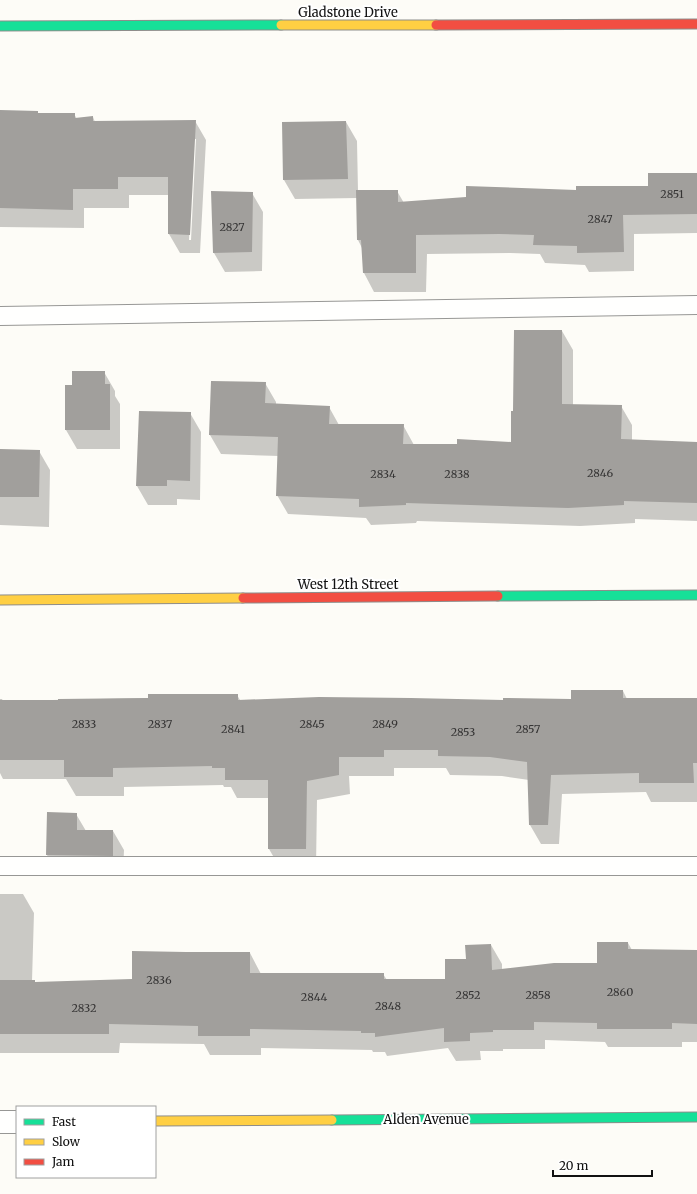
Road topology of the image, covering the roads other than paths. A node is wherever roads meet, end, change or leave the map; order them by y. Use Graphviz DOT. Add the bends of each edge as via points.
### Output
graph roads {
  1 [pos="697,24"];
  2 [pos="0,26"];
  3 [pos="697,305"];
  4 [pos="0,316"];
  5 [pos="697,595"];
  6 [pos="0,600"];
  7 [pos="0,866"];
  8 [pos="697,866"];
  9 [pos="697,1118"];
  10 [pos="156,1121"];
  11 [pos="0,1122"];
  12 [pos="16,1122"];
  1 -- 2 [label="street, Gladstone Drive"];
  3 -- 4 [label="lane"];
  5 -- 6 [label="street, West 12th Street"];
  7 -- 8 [label="lane"];
  9 -- 10 [label="street, Alden Avenue"];
  11 -- 12 [label="street"];
}
